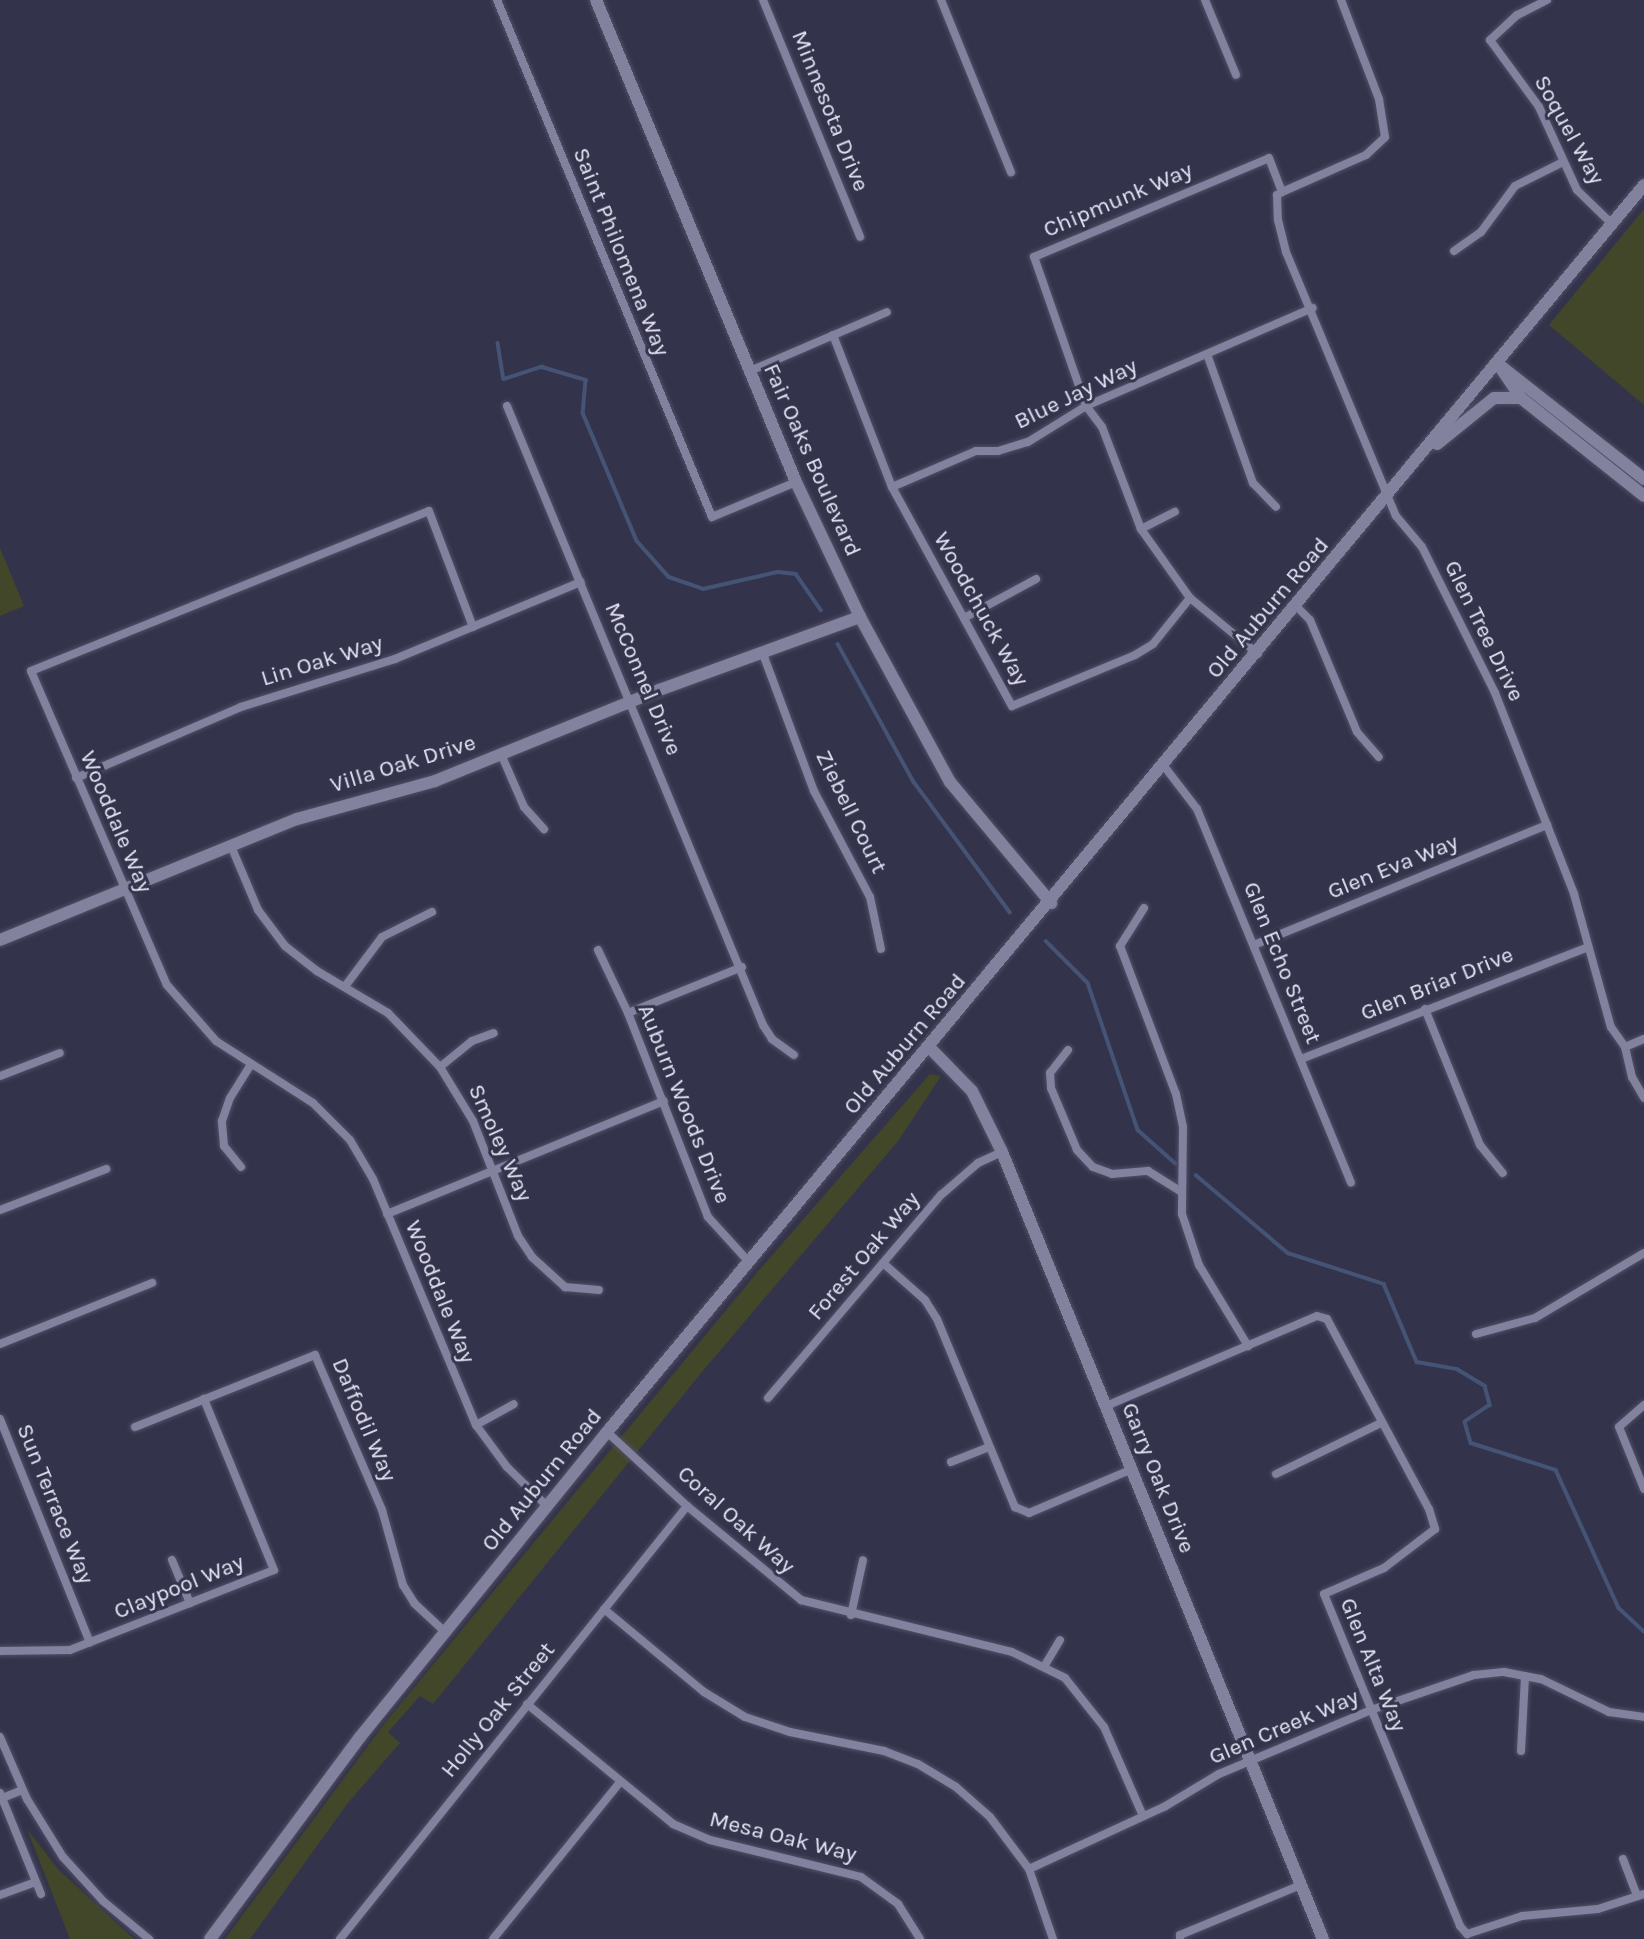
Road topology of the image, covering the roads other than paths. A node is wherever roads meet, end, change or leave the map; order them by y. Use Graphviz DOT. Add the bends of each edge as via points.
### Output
graph roads {
  1 [pos="497,0"];
  2 [pos="596,0"];
  3 [pos="763,0"];
  4 [pos="941,0"];
  5 [pos="1205,0"];
  6 [pos="1341,0"];
  7 [pos="1548,0"];
  8 [pos="1236,75"];
  9 [pos="1563,162"];
  10 [pos="1011,172"];
  11 [pos="1644,185"];
  12 [pos="1282,192"];
  13 [pos="1612,224"];
  14 [pos="860,237"];
  15 [pos="1454,251"];
  16 [pos="1313,308"];
  17 [pos="887,312"];
  18 [pos="833,335"];
  19 [pos="1207,354"];
  20 [pos="1498,364"];
  21 [pos="750,371"];
  22 [pos="1521,398"];
  23 [pos="507,406"];
  24 [pos="1086,406"];
  25 [pos="1427,449"];
  26 [pos="1644,478"];
  27 [pos="796,482"];
  28 [pos="892,487"];
  29 [pos="1390,496"];
  30 [pos="1644,496"];
  31 [pos="1276,507"];
  32 [pos="1175,512"];
  33 [pos="1141,529"];
  34 [pos="1036,579"];
  35 [pos="581,582"];
  36 [pos="1190,598"];
  37 [pos="1297,607"];
  38 [pos="860,617"];
  39 [pos="964,618"];
  40 [pos="473,627"];
  41 [pos="763,654"];
  42 [pos="1258,654"];
  43 [pos="632,700"];
  44 [pos="501,754"];
  45 [pos="1379,757"];
  46 [pos="1164,766"];
  47 [pos="76,778"];
  48 [pos="1547,825"];
  49 [pos="544,829"];
  50 [pos="232,846"];
  51 [pos="124,890"];
  52 [pos="1051,903"];
  53 [pos="1144,908"];
  54 [pos="432,912"];
  55 [pos="0,940"];
  56 [pos="1254,945"];
  57 [pos="1588,947"];
  58 [pos="881,949"];
  59 [pos="598,950"];
  60 [pos="743,967"];
  61 [pos="346,985"];
  62 [pos="1425,1009"];
  63 [pos="628,1013"];
  64 [pos="494,1033"];
  65 [pos="1644,1039"];
  66 [pos="1625,1047"];
  67 [pos="930,1048"];
  68 [pos="1068,1050"];
  69 [pos="60,1053"];
  70 [pos="793,1055"];
  71 [pos="1301,1059"];
  72 [pos="249,1067"];
  73 [pos="440,1067"];
  74 [pos="0,1076"];
  75 [pos="1644,1098"];
  76 [pos="664,1101"];
  77 [pos="1002,1152"];
  78 [pos="242,1167"];
  79 [pos="106,1169"];
  80 [pos="494,1170"];
  81 [pos="1503,1173"];
  82 [pos="1352,1183"];
  83 [pos="1180,1191"];
  84 [pos="0,1210"];
  85 [pos="387,1214"];
  86 [pos="1644,1253"];
  87 [pos="749,1262"];
  88 [pos="883,1263"];
  89 [pos="152,1283"];
  90 [pos="599,1290"];
  91 [pos="1476,1334"];
  92 [pos="0,1343"];
  93 [pos="1248,1346"];
  94 [pos="768,1398"];
  95 [pos="204,1399"];
  96 [pos="514,1404"];
  97 [pos="1644,1405"];
  98 [pos="1106,1406"];
  99 [pos="0,1419"];
  100 [pos="1381,1423"];
  101 [pos="475,1425"];
  102 [pos="135,1427"];
  103 [pos="607,1432"];
  104 [pos="989,1447"];
  105 [pos="951,1462"];
  106 [pos="1132,1469"];
  107 [pos="1276,1474"];
  108 [pos="1644,1489"];
  109 [pos="547,1506"];
  110 [pos="687,1506"];
  111 [pos="172,1560"];
  112 [pos="863,1560"];
  113 [pos="190,1603"];
  114 [pos="604,1609"];
  115 [pos="851,1615"];
  116 [pos="445,1632"];
  117 [pos="1060,1640"];
  118 [pos="90,1643"];
  119 [pos="0,1651"];
  120 [pos="1045,1665"];
  121 [pos="1525,1676"];
  122 [pos="527,1704"];
  123 [pos="1371,1710"];
  124 [pos="1644,1717"];
  125 [pos="0,1737"];
  126 [pos="1521,1751"];
  127 [pos="1252,1760"];
  128 [pos="620,1782"];
  129 [pos="22,1790"];
  130 [pos="1,1797"];
  131 [pos="1143,1816"];
  132 [pos="1623,1859"];
  133 [pos="1029,1869"];
  134 [pos="36,1882"];
  135 [pos="1301,1885"];
  136 [pos="41,1894"];
  137 [pos="0,1895"];
  138 [pos="1641,1895"];
  139 [pos="149,1939"];
  140 [pos="209,1939"];
  141 [pos="340,1939"];
  142 [pos="493,1939"];
  143 [pos="920,1939"];
  144 [pos="1053,1939"];
  145 [pos="1180,1939"];
  146 [pos="1323,1939"];
  1 -- 27 [label="street, Saint Philomena Way" via="712,517"];
  2 -- 21 [label="main road, Fair Oaks Boulevard"];
  3 -- 14 [label="street, Minnesota Drive"];
  4 -- 10 [label="street"];
  5 -- 8 [label="street"];
  6 -- 12 [label="street" via="1379,99 1385,137 1366,155"];
  7 -- 9 [label="street, Soquel Way" via="1517,15 1490,40 1539,107"];
  9 -- 13 [label="street, Soquel Way" via="1582,196"];
  9 -- 15 [label="street" via="1516,186 1481,232"];
  11 -- 13 [label="main road, Old Auburn Road"];
  12 -- 16 [label="street, Glen Tree Drive" via="1277,195 1281,237"];
  12 -- 24 [label="street, Chipmunk Way" via="1269,158 1034,257"];
  13 -- 20 [label="main road, Old Auburn Road"];
  16 -- 19 [label="street, Blue Jay Way"];
  16 -- 29 [label="street, Glen Tree Drive"];
  17 -- 18 [label="street"];
  18 -- 21 [label="street"];
  18 -- 28 [label="street, Woodchuck Way"];
  19 -- 24 [label="street, Blue Jay Way"];
  19 -- 31 [label="street" via="1254,483"];
  20 -- 22 [label="main road"];
  20 -- 25 [label="main road, Old Auburn Road"];
  20 -- 26 [label="main road"];
  21 -- 27 [label="main road, Fair Oaks Boulevard"];
  22 -- 25 [label="main road" via="1494,398"];
  22 -- 30 [label="main road"];
  23 -- 35 [label="street, McConnel Drive"];
  24 -- 28 [label="street, Blue Jay Way" via="1028,442 998,451 975,451"];
  24 -- 33 [label="street, Chipmunk Way" via="1102,427"];
  25 -- 29 [label="main road, Old Auburn Road"];
  27 -- 38 [label="main road, Fair Oaks Boulevard"];
  28 -- 39 [label="street, Woodchuck Way"];
  29 -- 37 [label="main road, Old Auburn Road"];
  29 -- 48 [label="street, Glen Tree Drive" via="1396,516 1422,547 1457,623 1481,662"];
  32 -- 33 [label="street"];
  33 -- 36 [label="street, Chipmunk Way"];
  34 -- 39 [label="street"];
  35 -- 40 [label="street, Lin Oak Way"];
  35 -- 43 [label="street, McConnel Drive"];
  36 -- 39 [label="street, Woodchuck Way" via="1153,644 1135,655 1012,706"];
  36 -- 42 [label="street, Chipmunk Way"];
  37 -- 42 [label="main road, Old Auburn Road"];
  37 -- 45 [label="street" via="1310,620 1357,732"];
  38 -- 41 [label="main road, Villa Oak Drive"];
  38 -- 52 [label="main road, Fair Oaks Boulevard" via="950,782"];
  40 -- 47 [label="street, Lin Oak Way" via="395,659 241,707"];
  40 -- 47 [label="street, Wooddale Way" via="429,511 32,671"];
  41 -- 43 [label="main road, Villa Oak Drive"];
  41 -- 58 [label="street, Ziebell Court" via="814,792 870,897"];
  42 -- 46 [label="main road, Old Auburn Road"];
  43 -- 44 [label="main road, Villa Oak Drive"];
  43 -- 60 [label="street, McConnel Drive"];
  44 -- 49 [label="street" via="524,807"];
  44 -- 50 [label="main road, Villa Oak Drive" via="424,785 310,815"];
  46 -- 52 [label="main road, Old Auburn Road"];
  46 -- 56 [label="street, Glen Echo Street" via="1198,808"];
  47 -- 51 [label="street, Wooddale Way"];
  48 -- 56 [label="street, Glen Eva Way"];
  48 -- 57 [label="street, Glen Tree Drive" via="1574,894"];
  50 -- 51 [label="main road, Villa Oak Drive"];
  50 -- 61 [label="street, Smoley Way" via="258,910 275,935 303,961"];
  51 -- 55 [label="main road, Villa Oak Drive"];
  51 -- 72 [label="street, Wooddale Way" via="152,957 175,997 204,1030"];
  52 -- 67 [label="main road, Old Auburn Road"];
  53 -- 83 [label="street" via="1120,946 1176,1094 1185,1147"];
  54 -- 61 [label="street" via="382,937"];
  56 -- 71 [label="street, Glen Echo Street"];
  57 -- 62 [label="street, Glen Briar Drive"];
  57 -- 66 [label="street, Glen Tree Drive" via="1611,1027"];
  59 -- 63 [label="street, Auburn Woods Drive"];
  60 -- 63 [label="street"];
  60 -- 70 [label="street, McConnel Drive" via="768,1033"];
  61 -- 73 [label="street, Smoley Way" via="405,1027"];
  62 -- 71 [label="street, Glen Briar Drive"];
  62 -- 81 [label="street" via="1480,1145"];
  63 -- 76 [label="street, Auburn Woods Drive"];
  64 -- 73 [label="street" via="472,1041"];
  65 -- 66 [label="street"];
  66 -- 75 [label="street, Glen Tree Drive"];
  67 -- 77 [label="main road, Garry Oak Drive" via="972,1091"];
  67 -- 87 [label="main road, Old Auburn Road"];
  68 -- 83 [label="street" via="1050,1073 1051,1088 1077,1150 1093,1167 1112,1174 1148,1171"];
  69 -- 74 [label="street"];
  71 -- 82 [label="street, Glen Echo Street"];
  72 -- 78 [label="street" via="222,1121 224,1146"];
  72 -- 85 [label="street, Wooddale Way" via="299,1094 334,1121 363,1159"];
  73 -- 80 [label="street, Smoley Way" via="468,1110"];
  76 -- 80 [label="street"];
  76 -- 87 [label="street, Auburn Woods Drive" via="712,1224"];
  77 -- 88 [label="street, Forest Oak Way" via="955,1181"];
  77 -- 98 [label="main road, Garry Oak Drive"];
  79 -- 84 [label="street"];
  80 -- 85 [label="street"];
  80 -- 90 [label="street, Smoley Way" via="518,1236 532,1257 565,1287"];
  83 -- 93 [label="street" via="1182,1214 1199,1265"];
  85 -- 101 [label="street, Wooddale Way"];
  86 -- 91 [label="street" via="1535,1318"];
  87 -- 103 [label="main road, Old Auburn Road"];
  88 -- 94 [label="street, Forest Oak Way"];
  88 -- 104 [label="street" via="925,1300 937,1319"];
  89 -- 92 [label="street"];
  93 -- 98 [label="street"];
  93 -- 100 [label="street, Glen Alta Way" via="1317,1316 1327,1319"];
  95 -- 102 [label="street, Daffodil Way"];
  95 -- 113 [label="street, Claypool Way" via="274,1570"];
  95 -- 116 [label="street, Daffodil Way" via="315,1355 382,1510 403,1585 415,1604"];
  96 -- 101 [label="street"];
  97 -- 108 [label="street" via="1619,1427"];
  98 -- 106 [label="main road, Garry Oak Drive"];
  99 -- 118 [label="street, Sun Terrace Way"];
  100 -- 107 [label="street"];
  100 -- 123 [label="street, Glen Alta Way" via="1429,1508 1435,1529 1384,1568 1324,1594"];
  101 -- 109 [label="street, Wooddale Way" via="500,1459"];
  103 -- 109 [label="main road, Old Auburn Road"];
  103 -- 110 [label="street, Coral Oak Way"];
  104 -- 105 [label="street"];
  104 -- 106 [label="street" via="1016,1507 1029,1513"];
  106 -- 127 [label="main road, Garry Oak Drive"];
  109 -- 116 [label="main road, Old Auburn Road"];
  110 -- 114 [label="street, Holly Oak Street"];
  110 -- 115 [label="street, Coral Oak Way" via="791,1595"];
  111 -- 113 [label="street"];
  112 -- 115 [label="street"];
  113 -- 118 [label="street, Claypool Way"];
  114 -- 122 [label="street, Holly Oak Street"];
  114 -- 133 [label="street" via="704,1692 745,1717 790,1732 884,1751 942,1778 990,1817"];
  115 -- 120 [label="street, Coral Oak Way" via="1012,1652"];
  116 -- 140 [label="main road, Old Auburn Road"];
  117 -- 120 [label="street"];
  118 -- 119 [label="street, Claypool Way" via="62,1652"];
  120 -- 131 [label="street, Coral Oak Way" via="1073,1686 1098,1716"];
  121 -- 123 [label="street, Glen Creek Way" via="1504,1672 1474,1675"];
  121 -- 124 [label="street, Glen Creek Way" via="1558,1683 1609,1712"];
  121 -- 126 [label="street"];
  122 -- 128 [label="street, Mesa Oak Way"];
  122 -- 141 [label="street, Holly Oak Street"];
  123 -- 127 [label="street, Glen Creek Way"];
  123 -- 138 [label="street, Glen Alta Way" via="1467,1934 1522,1916 1598,1909"];
  125 -- 129 [label="street"];
  127 -- 131 [label="street, Glen Creek Way"];
  127 -- 135 [label="main road, Garry Oak Drive"];
  128 -- 142 [label="street"];
  128 -- 143 [label="street, Mesa Oak Way" via="659,1815 695,1835 861,1877 898,1904"];
  129 -- 130 [label="street"];
  129 -- 139 [label="street" via="73,1869"];
  130 -- 134 [label="street"];
  131 -- 133 [label="street, Glen Creek Way"];
  132 -- 138 [label="street, Glen Alta Way"];
  133 -- 144 [label="street"];
  134 -- 136 [label="street"];
  134 -- 137 [label="street"];
  135 -- 145 [label="street" via="1180,1935"];
  135 -- 146 [label="main road, Garry Oak Drive"];
}
